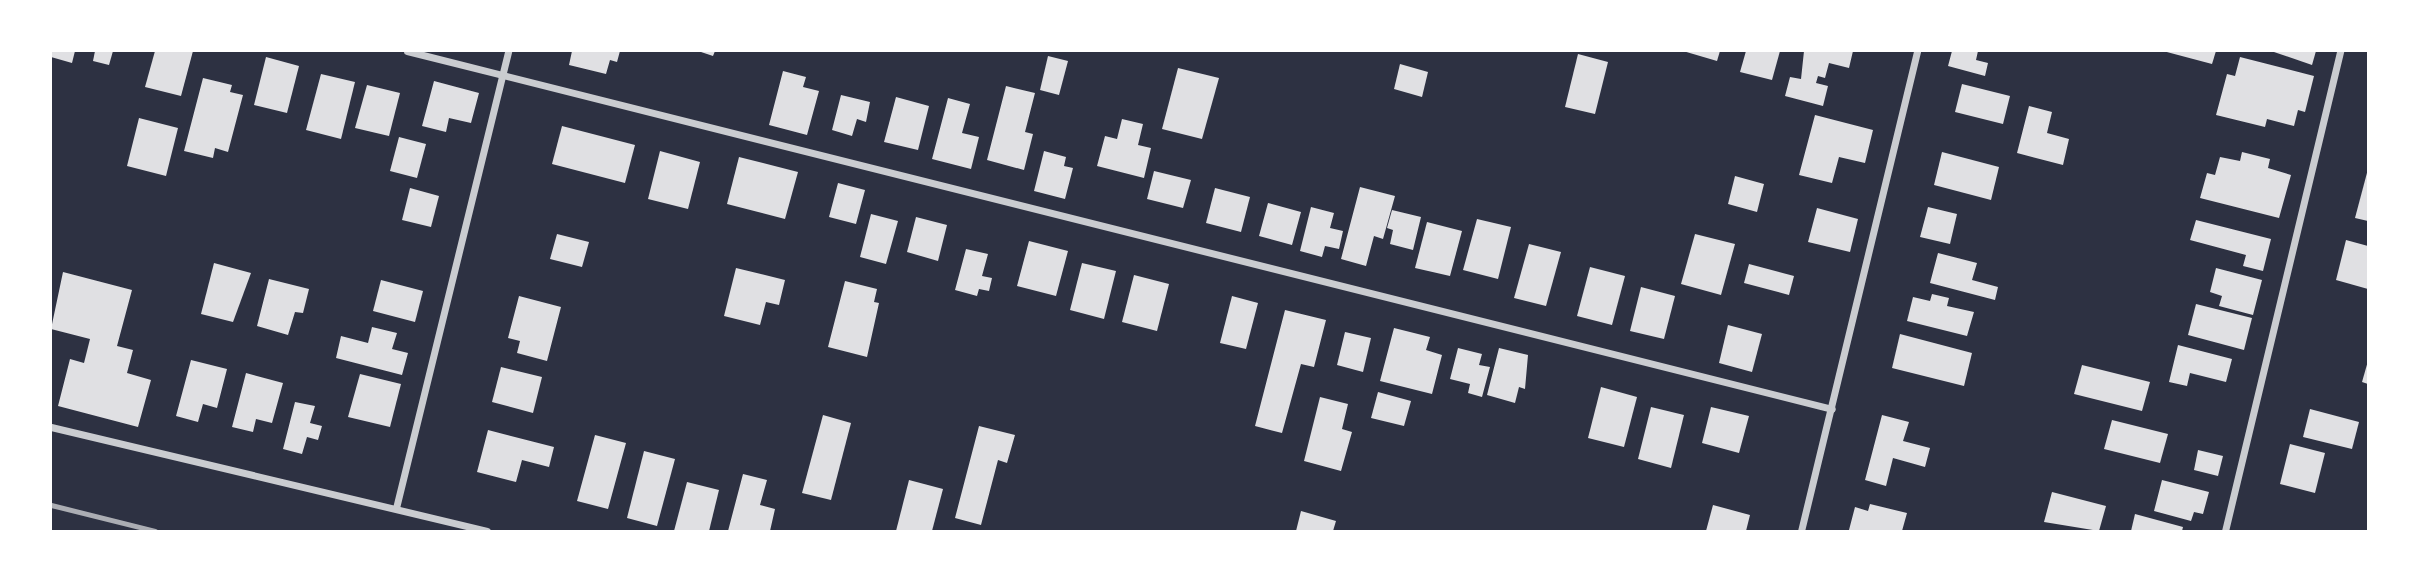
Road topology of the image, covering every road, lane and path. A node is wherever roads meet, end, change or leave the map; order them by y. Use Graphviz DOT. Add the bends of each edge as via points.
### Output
graph roads {
  1 [pos="407,51"];
  2 [pos="509,51"];
  3 [pos="1917,51"];
  4 [pos="2340,51"];
  5 [pos="503,74"];
  6 [pos="1832,409"];
  7 [pos="51,427"];
  8 [pos="396,508"];
  9 [pos="487,531"];
  10 [pos="1801,531"];
  11 [pos="2225,531"];
  1 -- 5 [label="street"];
  2 -- 5 [label="street"];
  3 -- 6 [label="street"];
  4 -- 11 [label="street"];
  5 -- 6 [label="street"];
  5 -- 8 [label="street"];
  6 -- 10 [label="street"];
  7 -- 8 [label="street"];
  8 -- 9 [label="street"];
}
